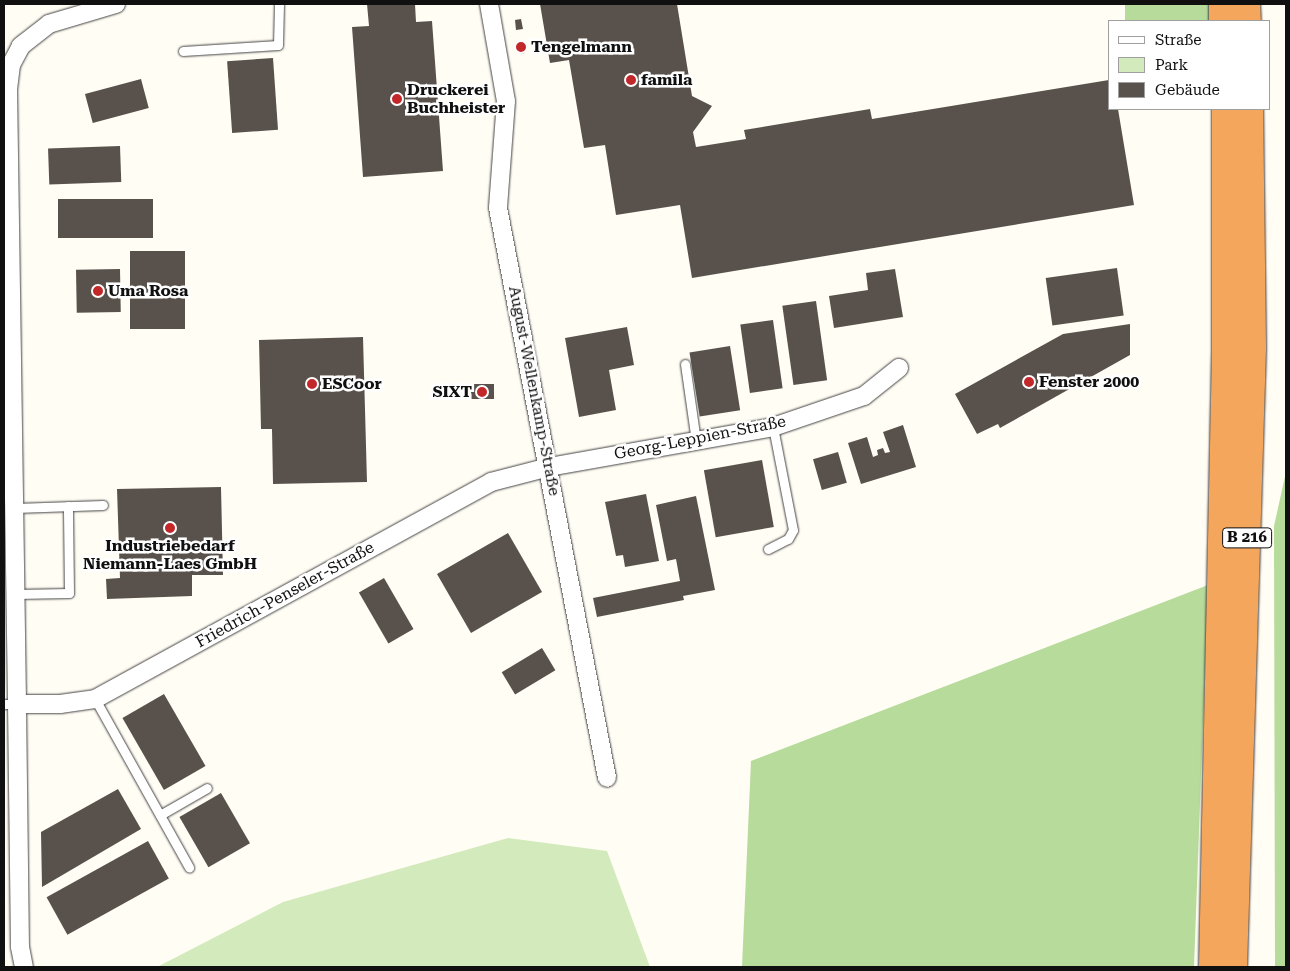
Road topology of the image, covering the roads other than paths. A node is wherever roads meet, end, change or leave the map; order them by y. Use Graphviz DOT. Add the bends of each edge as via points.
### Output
graph roads {
  1 [pos="116,4"];
  2 [pos="279,4"];
  3 [pos="489,4"];
  4 [pos="1223,4"];
  5 [pos="1246,4"];
  6 [pos="1223,20"];
  7 [pos="1247,20"];
  8 [pos="183,51"];
  9 [pos="1226,110"];
  10 [pos="1249,110"];
  11 [pos="685,364"];
  12 [pos="899,368"];
  13 [pos="773,426"];
  14 [pos="696,441"];
  15 [pos="549,467"];
  16 [pos="104,505"];
  17 [pos="68,506"];
  18 [pos="15,508"];
  19 [pos="768,549"];
  20 [pos="16,594"];
  21 [pos="95,699"];
  22 [pos="11,704"];
  23 [pos="607,778"];
  24 [pos="207,788"];
  25 [pos="160,815"];
  26 [pos="189,867"];
  27 [pos="24,967"];
  28 [pos="1213,967"];
  29 [pos="1233,967"];
  1 -- 18 [label="street" via="49,24 21,46 11,65 8,88"];
  2 -- 8 [label="lane" via="278,45"];
  3 -- 15 [label="street, August-Wellenkamp-Straße" via="506,101 498,208"];
  4 -- 6 [label="highway"];
  5 -- 7 [label="highway"];
  9 -- 28 [label="highway, B 216" via="1226,359"];
  10 -- 29 [label="highway, B 216" via="1252,347"];
  11 -- 14 [label="lane"];
  12 -- 13 [label="street, Georg-Leppien-Straße" via="864,396"];
  13 -- 14 [label="street, Georg-Leppien-Straße"];
  13 -- 19 [label="lane" via="793,530 788,539"];
  14 -- 15 [label="street, Georg-Leppien-Straße"];
  15 -- 21 [label="street, Friedrich-Penseler-Straße" via="491,482"];
  15 -- 23 [label="street, August-Wellenkamp-Straße"];
  16 -- 17 [label="lane"];
  17 -- 18 [label="lane"];
  17 -- 20 [label="lane" via="69,593"];
  18 -- 20 [label="street"];
  20 -- 22 [label="street"];
  21 -- 22 [label="street, Friedrich-Penseler-Straße" via="60,704"];
  21 -- 25 [label="lane"];
  22 -- 27 [label="street" via="20,947"];
  24 -- 25 [label="lane"];
  25 -- 26 [label="lane"];
}
